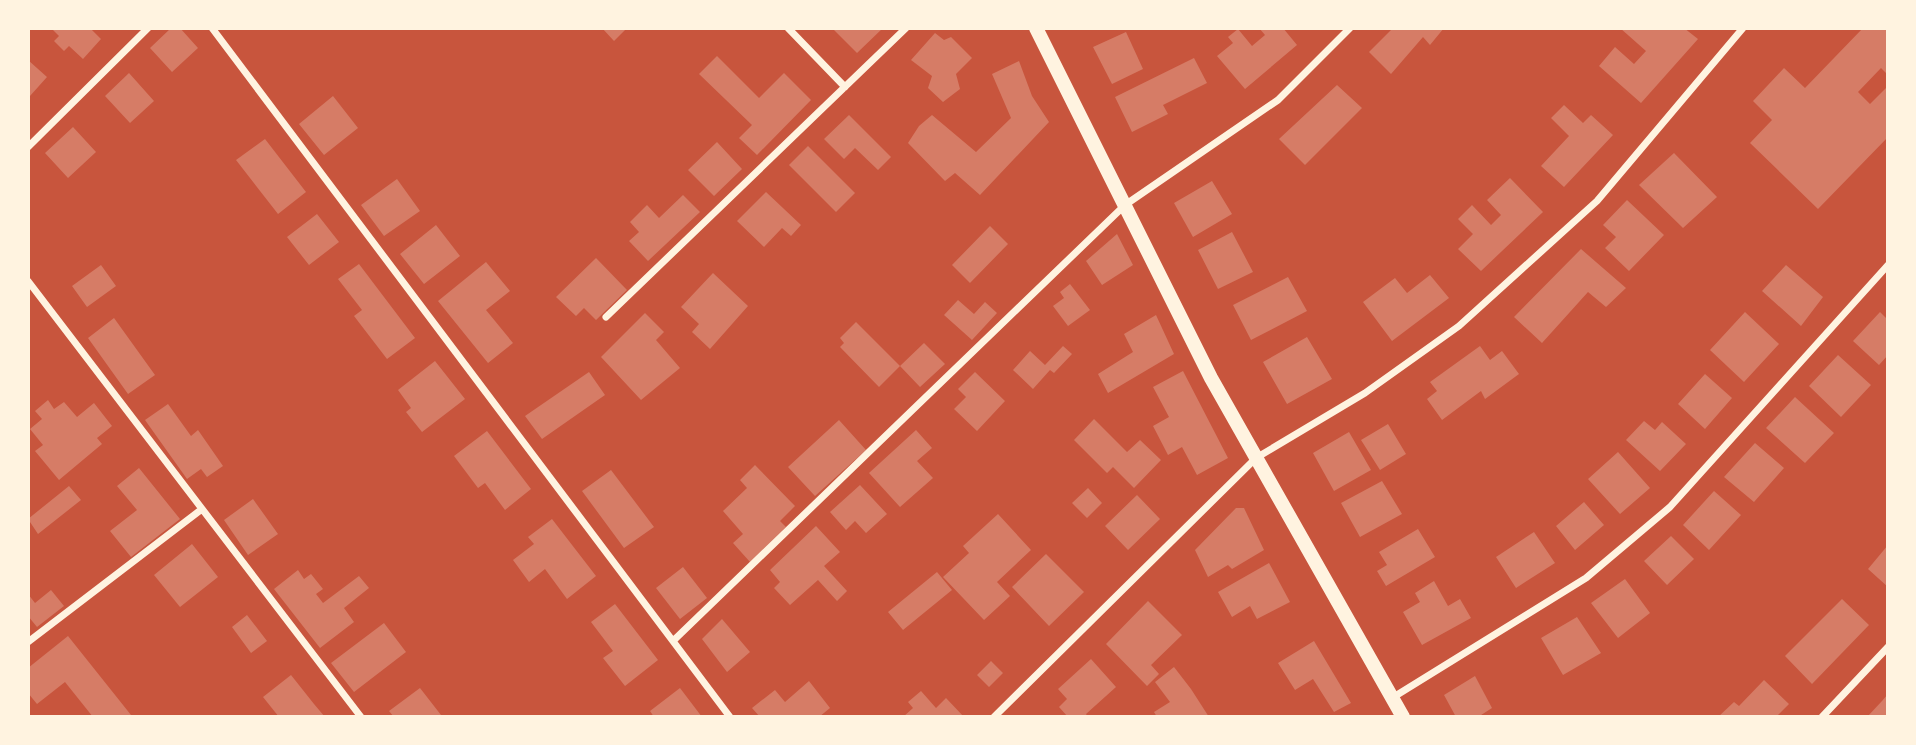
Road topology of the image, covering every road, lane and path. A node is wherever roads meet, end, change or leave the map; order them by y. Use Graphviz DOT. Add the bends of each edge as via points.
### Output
graph roads {
  1 [pos="148,28"];
  2 [pos="212,28"];
  3 [pos="788,28"];
  4 [pos="906,28"];
  5 [pos="1036,28"];
  6 [pos="1350,28"];
  7 [pos="1743,28"];
  8 [pos="845,87"];
  9 [pos="28,147"];
  10 [pos="1125,205"];
  11 [pos="1888,265"];
  12 [pos="28,281"];
  13 [pos="606,317"];
  14 [pos="1256,458"];
  15 [pos="202,509"];
  16 [pos="673,641"];
  17 [pos="28,642"];
  18 [pos="1888,647"];
  19 [pos="1392,698"];
  20 [pos="361,717"];
  21 [pos="730,717"];
  22 [pos="993,717"];
  23 [pos="1403,717"];
  24 [pos="1822,717"];
  1 -- 9 [label="street"];
  2 -- 16 [label="street"];
  3 -- 8 [label="street"];
  4 -- 8 [label="street"];
  5 -- 10 [label="main road"];
  6 -- 10 [label="street" via="1278,100"];
  7 -- 14 [label="street" via="1597,201 1459,326 1365,393"];
  8 -- 13 [label="street"];
  10 -- 14 [label="main road"];
  10 -- 16 [label="street"];
  11 -- 19 [label="street" via="1670,507 1586,578"];
  12 -- 15 [label="street"];
  14 -- 19 [label="main road"];
  14 -- 22 [label="street"];
  15 -- 17 [label="street"];
  15 -- 20 [label="street"];
  16 -- 21 [label="street"];
  18 -- 24 [label="street"];
  19 -- 23 [label="main road"];
}
